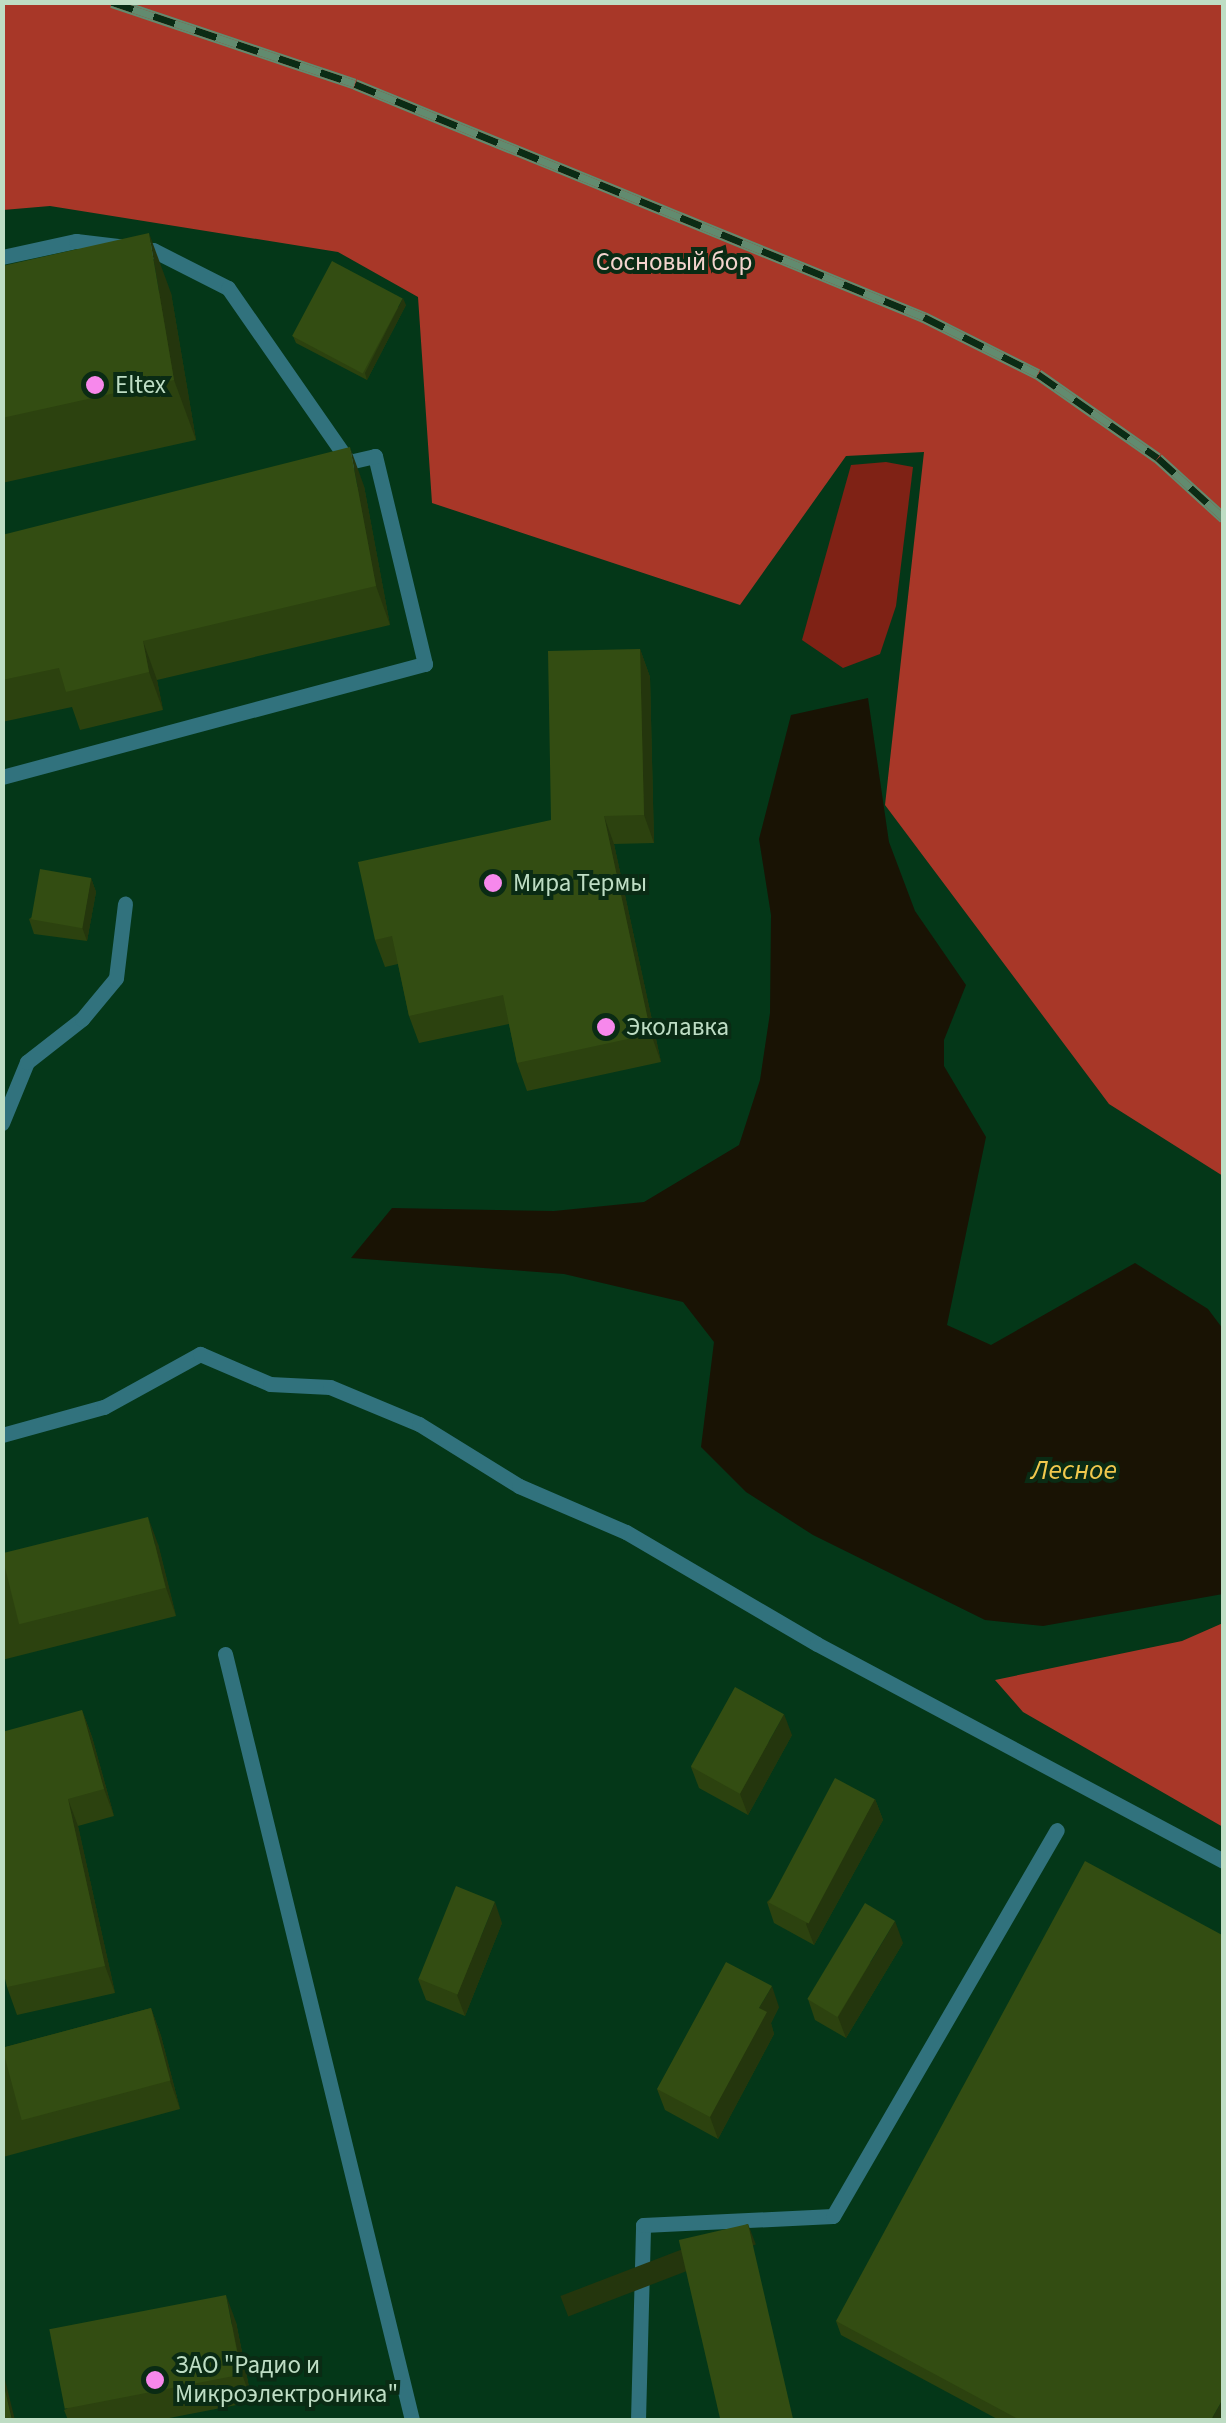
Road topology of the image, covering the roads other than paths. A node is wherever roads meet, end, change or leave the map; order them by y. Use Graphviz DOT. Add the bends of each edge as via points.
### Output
graph roads {
  1 [pos="2,257"];
  2 [pos="349,462"];
  3 [pos="310,472"];
  4 [pos="2,777"];
  5 [pos="125,904"];
  6 [pos="2,1123"];
  7 [pos="2,1435"];
  8 [pos="225,1654"];
  9 [pos="1057,1830"];
  10 [pos="1224,1861"];
  11 [pos="412,2420"];
  12 [pos="638,2420"];
  1 -- 2 [label="lane" via="76,241 152,250 228,288"];
  2 -- 3 [label="lane"];
  2 -- 4 [label="lane" via="376,456 425,664"];
  5 -- 6 [label="lane" via="116,978 82,1020 27,1062"];
  7 -- 10 [label="lane" via="104,1406 200,1354 270,1384 330,1387 419,1424 519,1486 626,1532 816,1644"];
  8 -- 11 [label="lane"];
  9 -- 12 [label="lane" via="834,2216 643,2226"];
}
